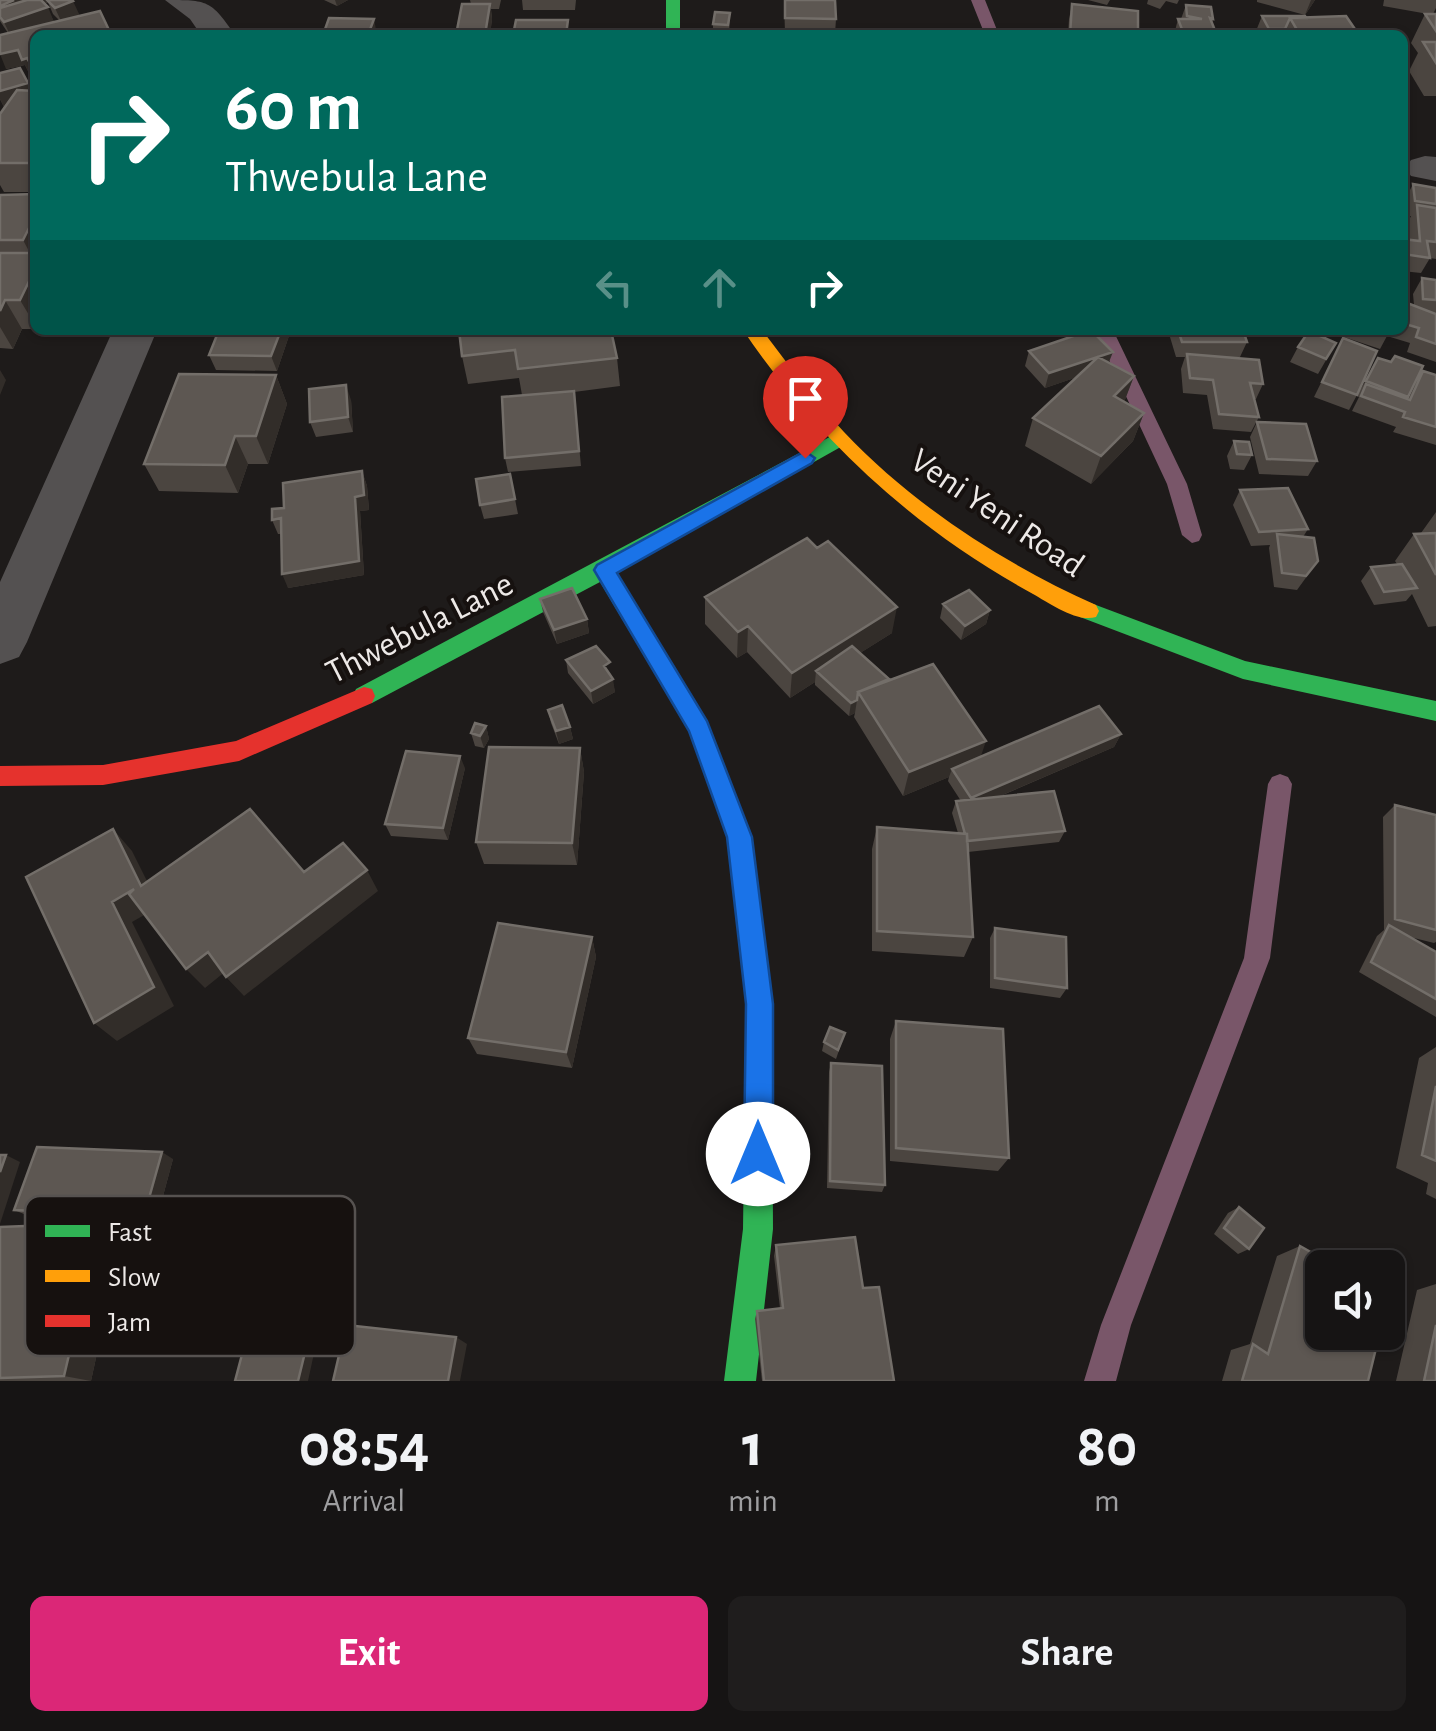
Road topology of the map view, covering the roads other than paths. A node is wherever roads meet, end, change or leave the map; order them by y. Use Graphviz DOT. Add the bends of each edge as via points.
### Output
graph roads {
  1 [pos="182,0"];
  2 [pos="673,0"];
  3 [pos="215,30"];
  4 [pos="673,30"];
  5 [pos="133,335"];
  6 [pos="756,335"];
  7 [pos="839,440"];
  8 [pos="604,570"];
  9 [pos="0,642"];
  10 [pos="1436,710"];
  11 [pos="0,776"];
  12 [pos="740,1381"];
  1 -- 3 [label="street"];
  2 -- 4 [label="street"];
  5 -- 9 [label="street"];
  6 -- 7 [label="street, Veni Yeni Road"];
  7 -- 8 [label="street, Thwebula Lane"];
  7 -- 10 [label="street, Veni Yeni Road" via="928,517 1063,601 1243,670"];
  8 -- 11 [label="street, Thwebula Lane" via="348,706 239,751 104,775"];
  8 -- 12 [label="street" via="699,728 740,837 759,1004 758,1229"];
}
